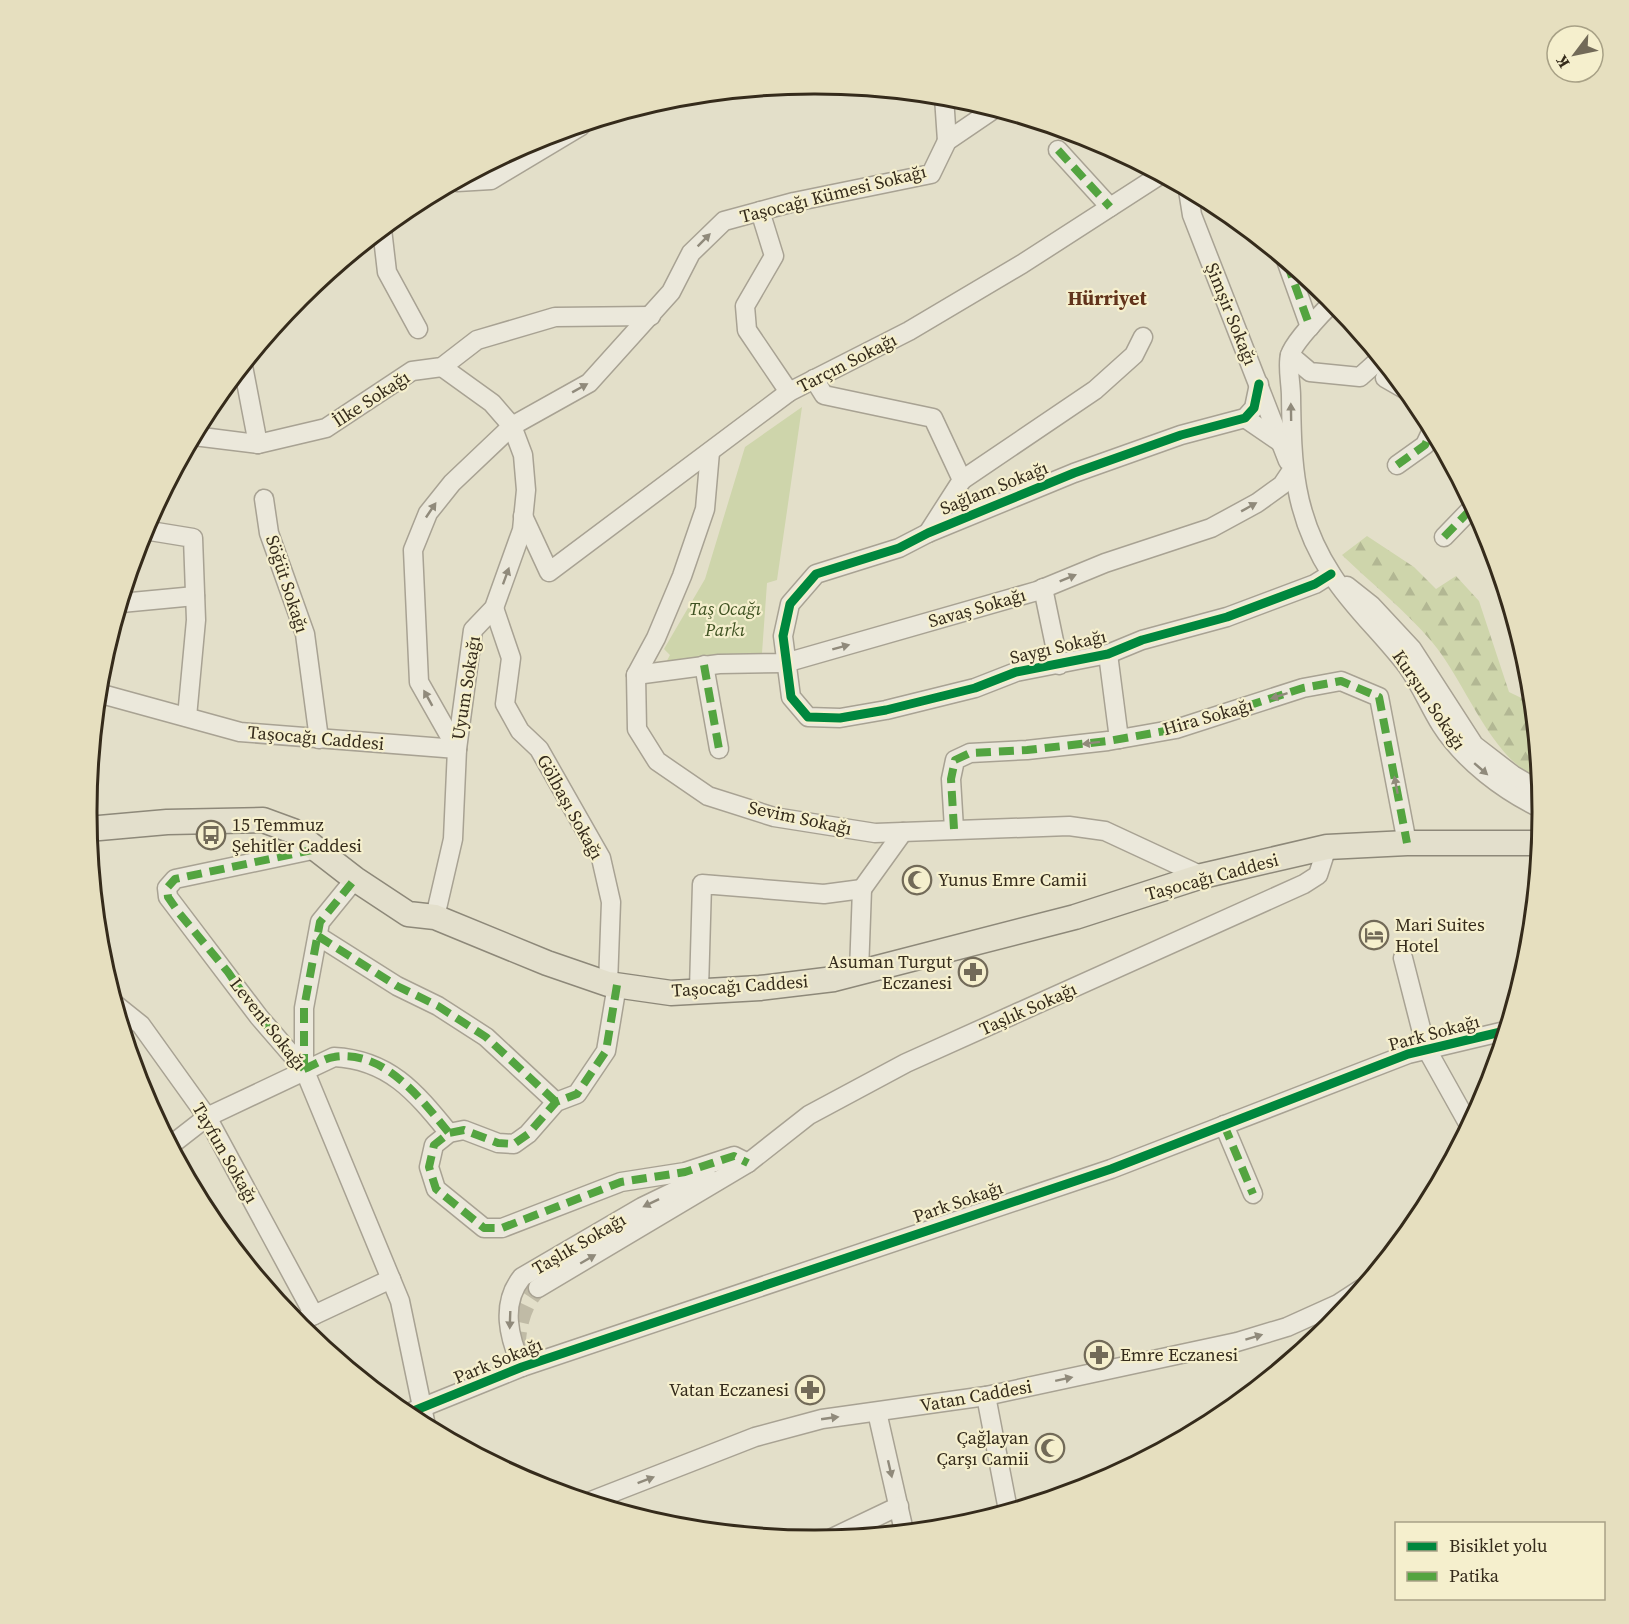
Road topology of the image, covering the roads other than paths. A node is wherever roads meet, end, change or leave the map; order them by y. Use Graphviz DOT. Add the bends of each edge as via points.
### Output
graph roads {
  1 [pos="945,107"];
  2 [pos="984,115"];
  3 [pos="947,141"];
  4 [pos="1058,150"];
  5 [pos="520,158"];
  6 [pos="1153,180"];
  7 [pos="474,181"];
  8 [pos="1190,201"];
  9 [pos="1110,207"];
  10 [pos="760,211"];
  11 [pos="383,239"];
  12 [pos="1292,277"];
  13 [pos="1326,309"];
  14 [pos="651,316"];
  15 [pos="1310,327"];
  16 [pos="418,329"];
  17 [pos="1143,337"];
  18 [pos="1290,354"];
  19 [pos="1375,364"];
  20 [pos="442,367"];
  21 [pos="245,375"];
  22 [pos="814,379"];
  23 [pos="1258,384"];
  24 [pos="789,392"];
  25 [pos="1245,418"];
  26 [pos="512,426"];
  27 [pos="203,437"];
  28 [pos="1428,440"];
  29 [pos="1280,442"];
  30 [pos="258,444"];
  31 [pos="710,452"];
  32 [pos="1397,465"];
  33 [pos="1292,470"];
  34 [pos="962,480"];
  35 [pos="264,500"];
  36 [pos="1466,514"];
  37 [pos="523,516"];
  38 [pos="154,532"];
  39 [pos="928,533"];
  40 [pos="1443,537"];
  41 [pos="1331,574"];
  42 [pos="1043,588"];
  43 [pos="195,596"];
  44 [pos="128,602"];
  45 [pos="494,608"];
  46 [pos="1108,654"];
  47 [pos="785,663"];
  48 [pos="704,665"];
  49 [pos="1059,665"];
  50 [pos="636,675"];
  51 [pos="107,695"];
  52 [pos="187,717"];
  53 [pos="319,739"];
  54 [pos="1119,739"];
  55 [pos="457,749"];
  56 [pos="719,749"];
  57 [pos="1531,786"];
  58 [pos="1532,803"];
  59 [pos="97,816"];
  60 [pos="98,828"];
  61 [pos="954,829"];
  62 [pos="903,832"];
  63 [pos="1407,843"];
  64 [pos="1531,843"];
  65 [pos="1327,847"];
  66 [pos="317,849"];
  67 [pos="1202,876"];
  68 [pos="355,879"];
  69 [pos="862,888"];
  70 [pos="435,917"];
  71 [pos="318,936"];
  72 [pos="1403,958"];
  73 [pos="859,972"];
  74 [pos="612,984"];
  75 [pos="699,989"];
  76 [pos="126,1013"];
  77 [pos="1497,1034"];
  78 [pos="1426,1048"];
  79 [pos="304,1069"];
  80 [pos="556,1102"];
  81 [pos="207,1117"];
  82 [pos="1464,1117"];
  83 [pos="1224,1125"];
  84 [pos="449,1133"];
  85 [pos="177,1140"];
  86 [pos="748,1163"];
  87 [pos="725,1177"];
  88 [pos="1253,1194"];
  89 [pos="391,1279"];
  90 [pos="538,1288"];
  91 [pos="1335,1305"];
  92 [pos="314,1315"];
  93 [pos="307,1319"];
  94 [pos="522,1367"];
  95 [pos="986,1396"];
  96 [pos="417,1410"];
  97 [pos="877,1412"];
  98 [pos="423,1413"];
  99 [pos="602,1497"];
  100 [pos="1007,1503"];
  101 [pos="898,1506"];
  102 [pos="902,1524"];
  103 [pos="852,1528"];
  1 -- 3 [label="street"];
  2 -- 3 [label="street"];
  3 -- 10 [label="street, Taşocağı Kümesi Sokağı" via="931,174"];
  4 -- 9 [label="street"];
  5 -- 7 [label="street" via="491,180"];
  6 -- 9 [label="street, Tarçın Sokağı"];
  8 -- 23 [label="street, Şimşir Sokağı"];
  9 -- 22 [label="street, Tarçın Sokağı" via="909,331"];
  14 -- 10 [label="street, Taşocağı Kümesi Sokağı, one-way" via="671,292 691,253 724,221"];
  10 -- 24 [label="street" via="774,256 745,306 747,330"];
  11 -- 16 [label="street" via="387,272"];
  12 -- 15 [label="street"];
  13 -- 15 [label="street"];
  14 -- 20 [label="street" via="555,317 477,340"];
  26 -- 14 [label="street, Taşocağı Kümesi Sokağı, one-way" via="589,383"];
  15 -- 18 [label="street"];
  17 -- 34 [label="street" via="1134,355 1095,390"];
  18 -- 19 [label="street" via="1310,372 1360,377"];
  33 -- 18 [label="street, Kurşun Sokağı, one-way"];
  20 -- 26 [label="street" via="492,403"];
  20 -- 30 [label="street, İlke Sokağı" via="412,371 326,428"];
  21 -- 30 [label="street"];
  22 -- 24 [label="street, Tarçın Sokağı"];
  22 -- 34 [label="street" via="824,395 933,418"];
  23 -- 25 [label="street" via="1254,408"];
  23 -- 29 [label="street, Şimşir Sokağı"];
  24 -- 31 [label="street, Tarçın Sokağı"];
  25 -- 29 [label="street"];
  25 -- 39 [label="street, Sağlam Sokağı" via="1181,435 1074,473"];
  26 -- 37 [label="street, Uyum Sokağı" via="523,455"];
  55 -- 26 [label="street, Taşocağı Kümesi Sokağı, one-way" via="419,682 413,550 428,513 452,483"];
  27 -- 30 [label="street, İlke Sokağı"];
  28 -- 32 [label="street"];
  29 -- 33 [label="street, Şimşir Sokağı"];
  31 -- 37 [label="street, Tarçın Sokağı" via="549,572"];
  31 -- 50 [label="street, Sevim Sokağı" via="705,509 682,576"];
  33 -- 41 [label="street, Kurşun Sokağı" via="1299,505"];
  42 -- 33 [label="street, Savaş Sokağı, one-way" via="1105,562 1210,528 1257,503 1282,485"];
  34 -- 39 [label="street"];
  35 -- 53 [label="street, Söğüt Sokağı" via="269,533 305,634"];
  36 -- 40 [label="street"];
  45 -- 37 [label="street, Uyum Sokağı, one-way" via="522,530"];
  38 -- 43 [label="street" via="193,538"];
  39 -- 47 [label="street, Sağlam Sokağı" via="899,548 816,574 790,604 783,636"];
  41 -- 46 [label="street, Saygı Sokağı" via="1315,584 1227,617 1142,640"];
  41 -- 57 [label="street, Kurşun Sokağı" via="1371,604 1412,648 1474,745"];
  41 -- 58 [label="street, Kurşun Sokağı, one-way" via="1390,644 1420,685 1441,726 1464,754 1492,778"];
  47 -- 42 [label="street, Savaş Sokağı, one-way"];
  42 -- 49 [label="street"];
  43 -- 44 [label="street"];
  43 -- 52 [label="street"];
  45 -- 55 [label="street, Uyum Sokağı" via="473,630"];
  45 -- 74 [label="street, Gölbaşı Sokağı" via="511,658 505,704 520,731 539,749 601,858 611,902"];
  46 -- 49 [label="street, Saygı Sokağı"];
  46 -- 54 [label="street"];
  47 -- 48 [label="street, Savaş Sokağı"];
  47 -- 49 [label="street, Saygı Sokağı" via="791,697 808,717 840,718 943,698 1016,672"];
  48 -- 50 [label="street, Savaş Sokağı"];
  48 -- 56 [label="street"];
  50 -- 62 [label="street, Sevim Sokağı" via="637,729 657,762 708,796 774,817 875,833"];
  51 -- 52 [label="street, Taşocağı Caddesi"];
  52 -- 53 [label="street, Taşocağı Caddesi" via="240,732"];
  53 -- 55 [label="street, Taşocağı Caddesi"];
  54 -- 61 [label="street, Hira Sokağı, one-way" via="969,753 955,760 951,778"];
  63 -- 54 [label="street, Hira Sokağı, one-way" via="1379,697 1367,690 1341,681 1303,688 1176,729"];
  55 -- 70 [label="street" via="453,839"];
  59 -- 70 [label="main road" via="185,807 269,805 300,817"];
  60 -- 66 [label="main road" via="213,819 262,820 293,831"];
  61 -- 62 [label="street, Sevim Sokağı"];
  61 -- 67 [label="street, Sevim Sokağı" via="1069,826 1105,831"];
  62 -- 69 [label="street"];
  63 -- 64 [label="main road, Taşocağı Caddesi"];
  63 -- 65 [label="main road, Taşocağı Caddesi"];
  65 -- 67 [label="main road, Taşocağı Caddesi"];
  65 -- 86 [label="street, Taşlık Sokağı" via="1318,875 1304,884 906,1063 809,1114"];
  66 -- 68 [label="main road"];
  66 -- 79 [label="street, Levent Sokağı" via="175,879 167,888 179,913"];
  67 -- 73 [label="main road, Taşocağı Caddesi" via="1075,917"];
  68 -- 70 [label="main road" via="408,914"];
  68 -- 71 [label="street" via="320,922"];
  69 -- 73 [label="street"];
  69 -- 75 [label="street" via="824,894 702,884"];
  70 -- 74 [label="main road, Taşocağı Caddesi" via="547,963"];
  71 -- 79 [label="street" via="304,1008"];
  71 -- 80 [label="street" via="486,1037"];
  72 -- 78 [label="street"];
  73 -- 75 [label="main road, Taşocağı Caddesi" via="760,988"];
  74 -- 75 [label="main road, Taşocağı Caddesi" via="670,993"];
  74 -- 80 [label="street, Gölbaşı Sokağı" via="606,1051 577,1094"];
  76 -- 81 [label="street, Tayfun Sokağı" via="141,1025"];
  77 -- 78 [label="street, Park Sokağı"];
  78 -- 82 [label="street"];
  78 -- 83 [label="street, Park Sokağı"];
  79 -- 81 [label="street"];
  79 -- 84 [label="street" via="334,1057 378,1065 407,1085"];
  79 -- 89 [label="street, Levent Sokağı"];
  80 -- 84 [label="street, Gölbaşı Sokağı" via="514,1144 498,1143 464,1130"];
  81 -- 85 [label="street"];
  81 -- 92 [label="street, Tayfun Sokağı"];
  83 -- 88 [label="street"];
  83 -- 94 [label="street, Park Sokağı" via="1111,1169"];
  84 -- 86 [label="street" via="434,1145 429,1167 436,1189 484,1228 502,1228 621,1182 685,1172 734,1156"];
  86 -- 87 [label="street, Taşlık Sokağı"];
  90 -- 87 [label="street, Taşlık Sokağı, one-way"];
  87 -- 94 [label="street, Taşlık Sokağı, one-way" via="702,1178 522,1277 513,1287 509,1337"];
  89 -- 92 [label="street"];
  89 -- 96 [label="street, Levent Sokağı" via="400,1301"];
  95 -- 91 [label="street, Vatan Caddesi, one-way" via="1238,1342 1287,1327"];
  92 -- 93 [label="street"];
  94 -- 98 [label="street, Park Sokağı"];
  95 -- 97 [label="street, Vatan Caddesi"];
  95 -- 100 [label="street"];
  99 -- 97 [label="street, Vatan Caddesi, one-way" via="755,1437 822,1419"];
  97 -- 101 [label="street, one-way"];
  101 -- 102 [label="street"];
  101 -- 103 [label="street"];
}
